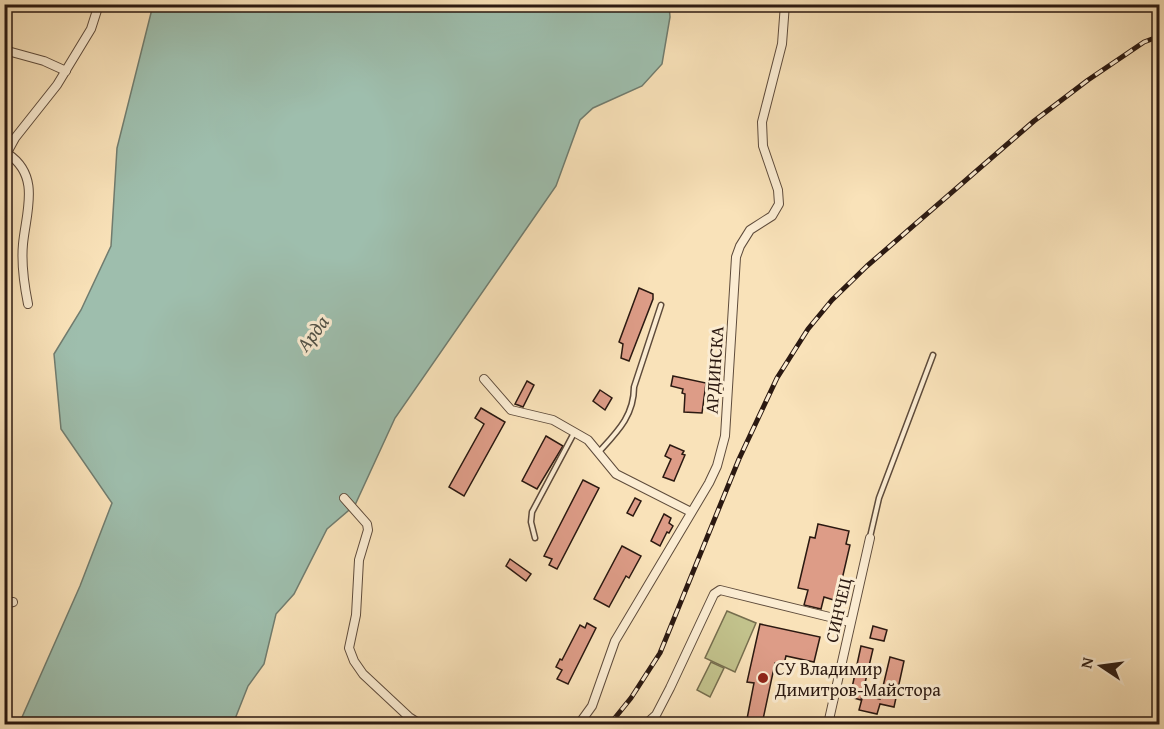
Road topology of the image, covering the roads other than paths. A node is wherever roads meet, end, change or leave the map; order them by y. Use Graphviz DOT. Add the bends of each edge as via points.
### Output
graph roads {
  1 [pos="99,4"];
  2 [pos="785,4"];
  3 [pos="4,50"];
  4 [pos="66,71"];
  5 [pos="6,156"];
  6 [pos="28,304"];
  7 [pos="661,305"];
  8 [pos="933,355"];
  9 [pos="484,379"];
  10 [pos="574,432"];
  11 [pos="598,453"];
  12 [pos="344,498"];
  13 [pos="692,512"];
  14 [pos="535,538"];
  15 [pos="870,538"];
  16 [pos="850,622"];
  17 [pos="420,724"];
  18 [pos="579,724"];
  19 [pos="646,724"];
  20 [pos="828,724"];
  1 -- 4 [label="street" via="91,29"];
  2 -- 13 [label="street, АРДИНСКА" via="782,44 762,122 763,146 779,204 772,216 750,230 736,257 725,436 717,466"];
  3 -- 4 [label="street"];
  4 -- 5 [label="street" via="15,138"];
  5 -- 6 [label="street" via="20,164 30,195 22,275"];
  7 -- 11 [label="lane" via="627,419"];
  8 -- 15 [label="lane" via="879,498"];
  9 -- 10 [label="street" via="511,410 554,420"];
  10 -- 11 [label="street" via="588,440"];
  10 -- 14 [label="lane" via="532,512"];
  11 -- 13 [label="street" via="616,474"];
  12 -- 17 [label="street" via="368,530 359,560 356,615 349,648 363,674"];
  13 -- 18 [label="street, АРДИНСКА" via="615,641 592,706"];
  15 -- 16 [label="street, СИНЧЕЦ"];
  16 -- 19 [label="street" via="720,590 714,594 656,715"];
  16 -- 20 [label="street, СИНЧЕЦ"];
}
